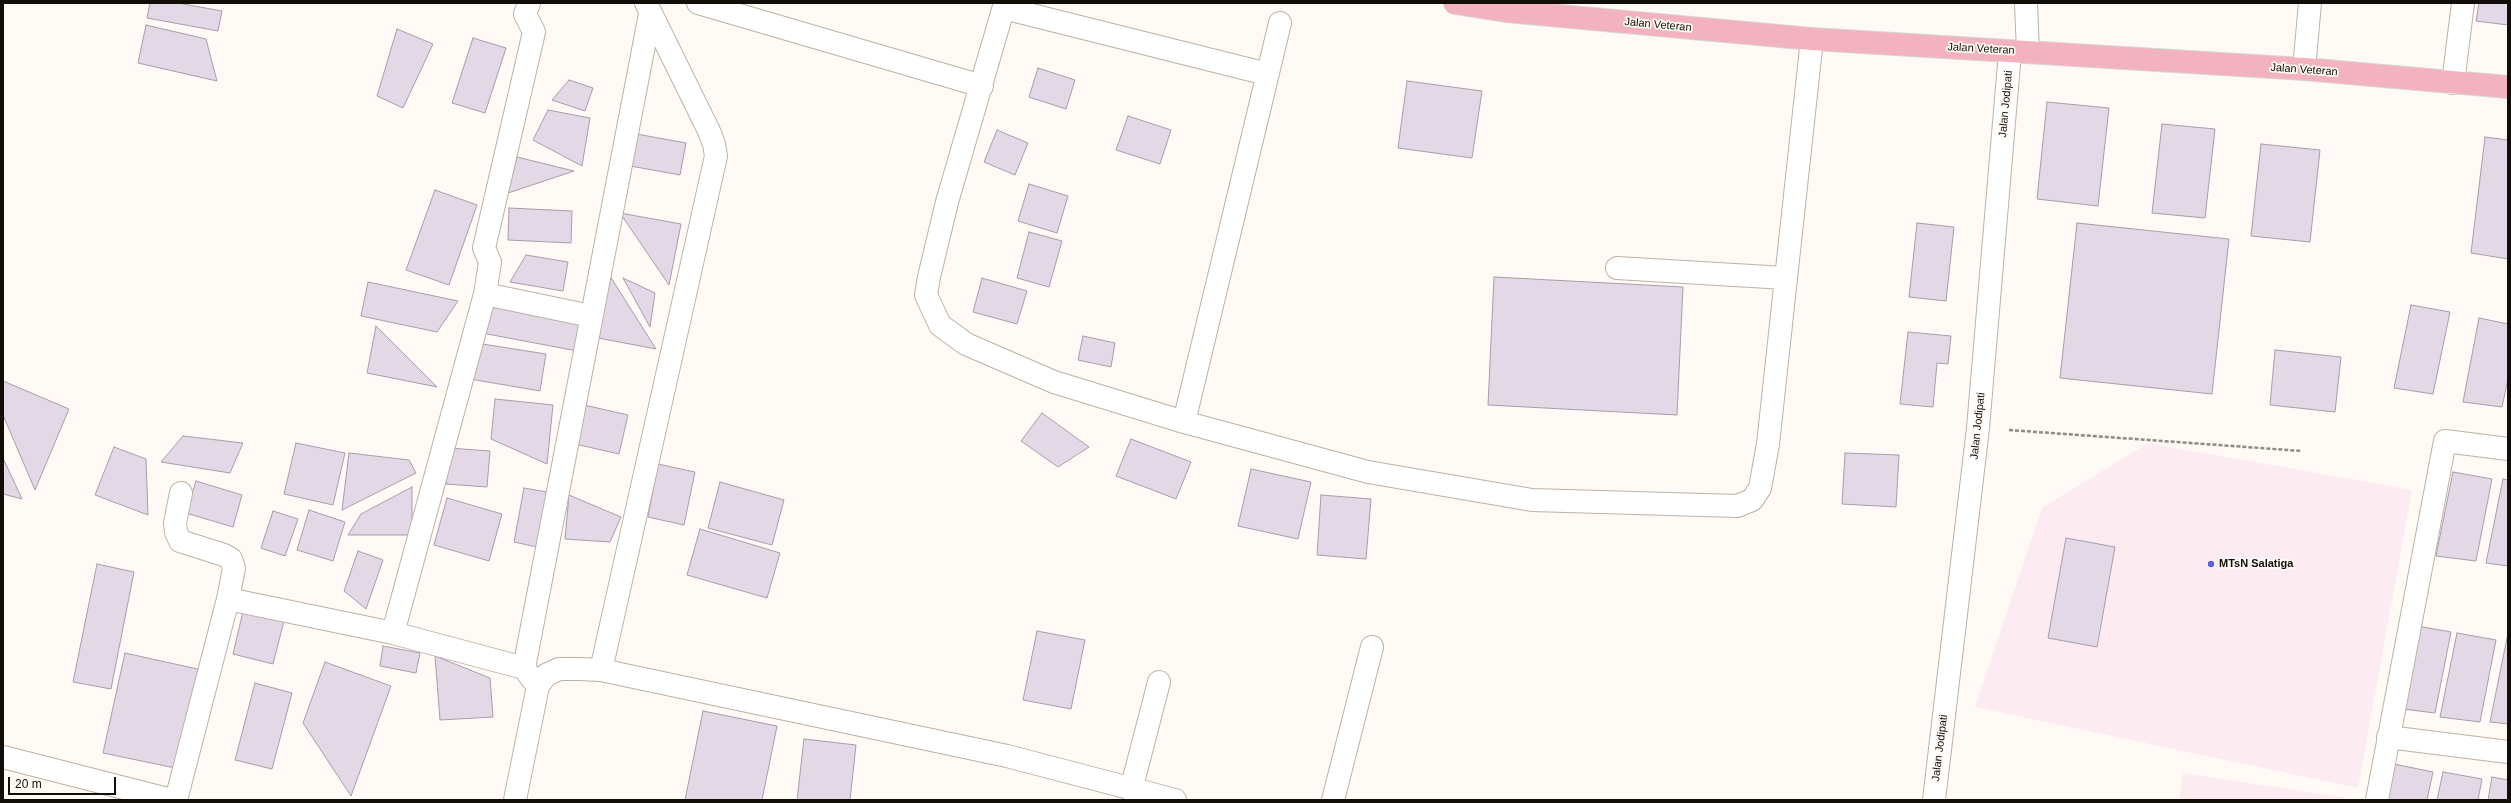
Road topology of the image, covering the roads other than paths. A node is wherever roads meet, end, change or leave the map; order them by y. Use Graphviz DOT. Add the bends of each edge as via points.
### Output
graph roads {
  1 [pos="529,3"];
  2 [pos="698,3"];
  3 [pos="1455,3"];
  4 [pos="2026,3"];
  5 [pos="2310,3"];
  6 [pos="2463,3"];
  7 [pos="1004,6"];
  8 [pos="648,8"];
  9 [pos="1280,23"];
  10 [pos="1812,38"];
  11 [pos="2019,52"];
  12 [pos="2304,69"];
  13 [pos="1267,74"];
  14 [pos="2453,83"];
  15 [pos="982,86"];
  16 [pos="2508,87"];
  17 [pos="1617,268"];
  18 [pos="1785,278"];
  19 [pos="485,294"];
  20 [pos="591,316"];
  21 [pos="1184,422"];
  22 [pos="2508,449"];
  23 [pos="182,493"];
  24 [pos="228,599"];
  25 [pos="393,633"];
  26 [pos="1372,647"];
  27 [pos="524,668"];
  28 [pos="601,670"];
  29 [pos="1159,682"];
  30 [pos="538,686"];
  31 [pos="2388,737"];
  32 [pos="2508,752"];
  33 [pos="3,757"];
  34 [pos="1131,790"];
  35 [pos="170,800"];
  36 [pos="176,800"];
  37 [pos="514,800"];
  38 [pos="1175,800"];
  39 [pos="1333,800"];
  40 [pos="1934,800"];
  41 [pos="2377,800"];
  1 -- 19 [label="street" via="525,14 534,32 484,248 490,262"];
  2 -- 15 [label="street"];
  3 -- 10 [label="main road, Jalan Veteran" via="1513,11"];
  4 -- 11 [label="street, Jalan Jodipati"];
  5 -- 12 [label="street"];
  6 -- 14 [label="street"];
  7 -- 13 [label="street"];
  7 -- 15 [label="street"];
  8 -- 20 [label="street"];
  8 -- 28 [label="street" via="709,131 716,156"];
  9 -- 13 [label="street"];
  10 -- 11 [label="main road, Jalan Veteran"];
  10 -- 18 [label="street"];
  11 -- 12 [label="main road, Jalan Veteran"];
  11 -- 40 [label="street, Jalan Jodipati"];
  12 -- 14 [label="main road, Jalan Veteran"];
  13 -- 21 [label="street"];
  14 -- 16 [label="main road, Jalan Veteran"];
  15 -- 21 [label="street" via="947,202 929,276 926,295 940,325 966,344 1054,382"];
  17 -- 18 [label="street"];
  18 -- 21 [label="street" via="1768,444 1760,488 1752,500 1737,506 1532,500 1368,472"];
  19 -- 20 [label="street"];
  19 -- 25 [label="street"];
  20 -- 27 [label="street"];
  22 -- 31 [label="street" via="2445,441"];
  23 -- 24 [label="street" via="175,523 176,532 180,541 231,559 234,568"];
  24 -- 25 [label="street"];
  24 -- 36 [label="street"];
  25 -- 27 [label="street"];
  26 -- 39 [label="street"];
  27 -- 30 [label="street"];
  28 -- 30 [label="street" via="559,669 546,675"];
  28 -- 34 [label="street" via="1007,756"];
  29 -- 34 [label="street"];
  30 -- 37 [label="street"];
  31 -- 32 [label="street"];
  31 -- 41 [label="street"];
  33 -- 35 [label="street"];
  34 -- 38 [label="street"];
}
